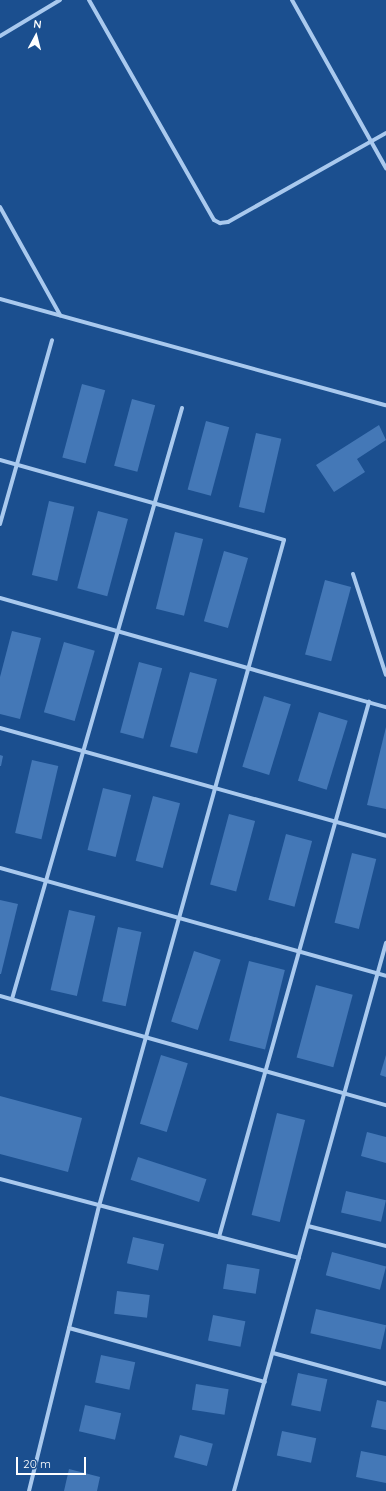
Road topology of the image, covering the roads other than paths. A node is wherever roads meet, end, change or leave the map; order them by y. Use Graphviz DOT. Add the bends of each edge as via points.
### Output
graph roads {
  1 [pos="60,0"];
  2 [pos="89,0"];
  3 [pos="292,0"];
  4 [pos="0,36"];
  5 [pos="386,134"];
  6 [pos="371,142"];
  7 [pos="386,168"];
  8 [pos="0,207"];
  9 [pos="0,299"];
  10 [pos="60,315"];
  11 [pos="52,340"];
  12 [pos="386,406"];
  13 [pos="182,408"];
  14 [pos="0,460"];
  15 [pos="18,465"];
  16 [pos="155,503"];
  17 [pos="0,524"];
  18 [pos="353,574"];
  19 [pos="0,598"];
  20 [pos="118,631"];
  21 [pos="248,668"];
  22 [pos="386,675"];
  23 [pos="369,702"];
  24 [pos="386,707"];
  25 [pos="0,728"];
  26 [pos="83,751"];
  27 [pos="215,788"];
  28 [pos="336,822"];
  29 [pos="386,836"];
  30 [pos="0,868"];
  31 [pos="46,881"];
  32 [pos="179,918"];
  33 [pos="386,943"];
  34 [pos="300,951"];
  35 [pos="378,973"];
  36 [pos="386,976"];
  37 [pos="0,996"];
  38 [pos="12,999"];
  39 [pos="146,1037"];
  40 [pos="266,1071"];
  41 [pos="345,1094"];
  42 [pos="386,1105"];
  43 [pos="0,1179"];
  44 [pos="99,1206"];
  45 [pos="308,1226"];
  46 [pos="219,1237"];
  47 [pos="386,1246"];
  48 [pos="299,1258"];
  49 [pos="69,1328"];
  50 [pos="273,1353"];
  51 [pos="264,1382"];
  52 [pos="386,1384"];
  53 [pos="29,1491"];
  54 [pos="234,1491"];
  1 -- 4 [label="street"];
  2 -- 6 [label="street" via="214,220 220,224 228,222"];
  3 -- 6 [label="street"];
  5 -- 6 [label="street"];
  6 -- 7 [label="street"];
  8 -- 10 [label="street"];
  9 -- 10 [label="street"];
  10 -- 12 [label="street"];
  11 -- 15 [label="street"];
  13 -- 16 [label="street"];
  14 -- 15 [label="street"];
  15 -- 16 [label="street"];
  15 -- 17 [label="street"];
  16 -- 20 [label="street"];
  16 -- 21 [label="street" via="284,540"];
  18 -- 22 [label="street"];
  19 -- 20 [label="street"];
  20 -- 21 [label="street"];
  20 -- 26 [label="street"];
  21 -- 23 [label="street"];
  21 -- 27 [label="street"];
  23 -- 24 [label="street"];
  23 -- 28 [label="street"];
  25 -- 26 [label="street"];
  26 -- 27 [label="street"];
  26 -- 31 [label="street"];
  27 -- 28 [label="street"];
  27 -- 32 [label="street"];
  28 -- 29 [label="street"];
  28 -- 34 [label="street"];
  30 -- 31 [label="street"];
  31 -- 32 [label="street"];
  31 -- 38 [label="street"];
  32 -- 34 [label="street"];
  32 -- 39 [label="street"];
  33 -- 35 [label="street"];
  34 -- 35 [label="street"];
  34 -- 40 [label="street"];
  35 -- 36 [label="street"];
  35 -- 41 [label="street"];
  37 -- 38 [label="street"];
  38 -- 39 [label="street"];
  39 -- 40 [label="street"];
  39 -- 44 [label="street"];
  40 -- 41 [label="street"];
  40 -- 46 [label="street"];
  41 -- 42 [label="street"];
  41 -- 45 [label="street"];
  43 -- 44 [label="street"];
  44 -- 46 [label="street"];
  44 -- 49 [label="street"];
  45 -- 47 [label="street"];
  45 -- 48 [label="street"];
  46 -- 48 [label="street"];
  48 -- 50 [label="street"];
  49 -- 51 [label="street"];
  49 -- 53 [label="street"];
  50 -- 51 [label="street"];
  50 -- 52 [label="street"];
  51 -- 54 [label="street"];
}
